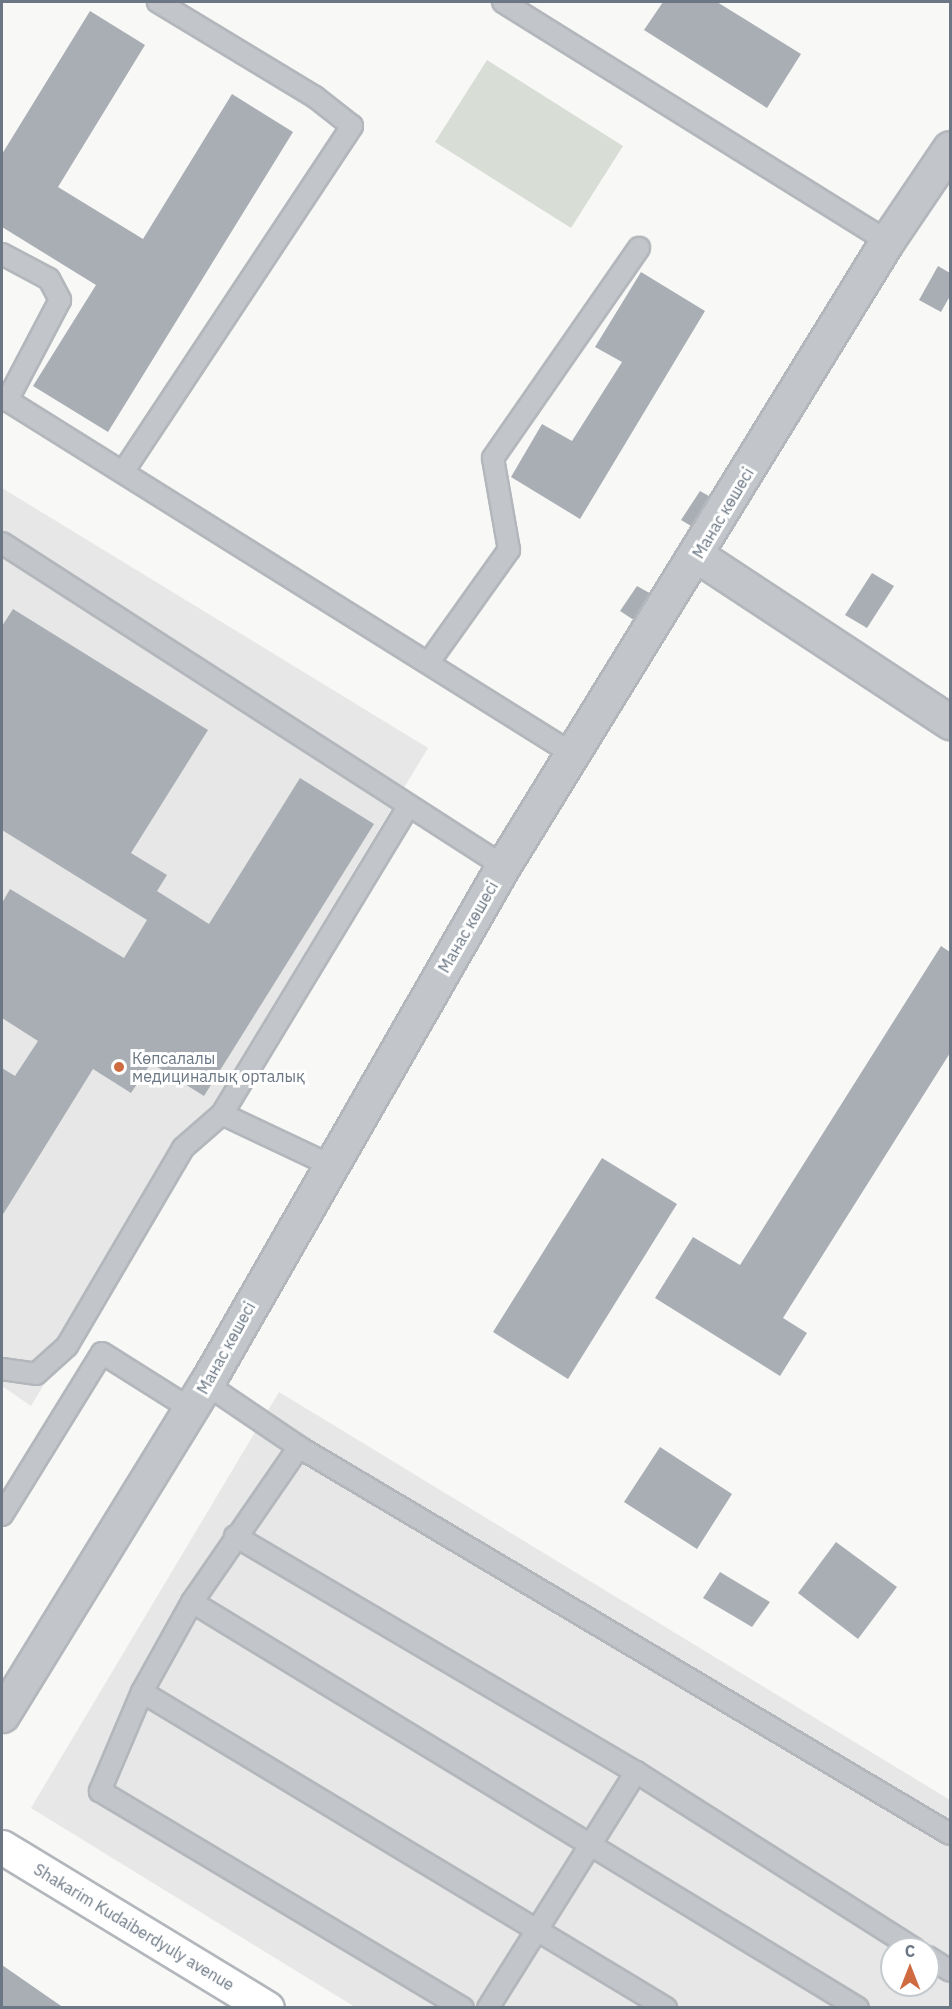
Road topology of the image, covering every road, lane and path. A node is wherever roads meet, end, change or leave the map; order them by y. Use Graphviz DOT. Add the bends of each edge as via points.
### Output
graph roads {
  1 [pos="158,2"];
  2 [pos="503,2"];
  3 [pos="945,168"];
  4 [pos="887,241"];
  5 [pos="639,248"];
  6 [pos="2,254"];
  7 [pos="4,399"];
  8 [pos="123,472"];
  9 [pos="2,543"];
  10 [pos="698,556"];
  11 [pos="429,662"];
  12 [pos="951,722"];
  13 [pos="576,756"];
  14 [pos="407,808"];
  15 [pos="503,866"];
  16 [pos="222,1114"];
  17 [pos="328,1164"];
  18 [pos="2,1369"];
  19 [pos="199,1396"];
  20 [pos="299,1447"];
  21 [pos="2,1515"];
  22 [pos="235,1536"];
  23 [pos="192,1602"];
  24 [pos="142,1692"];
  25 [pos="2,1715"];
  26 [pos="636,1772"];
  27 [pos="951,1834"];
  28 [pos="2,1847"];
  29 [pos="588,1847"];
  30 [pos="537,1929"];
  31 [pos="896,1937"];
  32 [pos="267,2007"];
  33 [pos="463,2007"];
  34 [pos="488,2007"];
  35 [pos="666,2007"];
  36 [pos="858,2007"];
  1 -- 8 [label="lane" via="315,97 352,126"];
  2 -- 4 [label="lane"];
  3 -- 4 [label="street, Манас көшесі"];
  4 -- 10 [label="street, Манас көшесі"];
  5 -- 11 [label="lane" via="493,458 509,550"];
  6 -- 7 [label="lane" via="48,279 60,300"];
  7 -- 8 [label="lane"];
  8 -- 11 [label="lane"];
  9 -- 14 [label="lane"];
  10 -- 12 [label="street"];
  10 -- 13 [label="street, Манас көшесі"];
  11 -- 13 [label="lane"];
  13 -- 15 [label="street, Манас көшесі"];
  14 -- 15 [label="lane"];
  14 -- 16 [label="lane"];
  15 -- 17 [label="street, Манас көшесі"];
  16 -- 17 [label="lane"];
  16 -- 18 [label="lane" via="183,1148 67,1346 36,1374"];
  17 -- 19 [label="street, Манас көшесі"];
  19 -- 20 [label="lane"];
  19 -- 21 [label="lane" via="102,1353"];
  19 -- 25 [label="street, Манас көшесі"];
  20 -- 22 [label="lane"];
  20 -- 27 [label="lane"];
  22 -- 23 [label="lane"];
  22 -- 26 [label="lane"];
  23 -- 24 [label="lane"];
  23 -- 29 [label="lane"];
  24 -- 30 [label="lane"];
  24 -- 33 [label="lane" via="100,1791"];
  26 -- 29 [label="lane"];
  26 -- 31 [label="lane"];
  28 -- 32 [label="main road, Shakarim Kudaiberdyuly avenue"];
  29 -- 30 [label="lane"];
  29 -- 36 [label="lane"];
  30 -- 34 [label="lane"];
  30 -- 35 [label="lane"];
}
